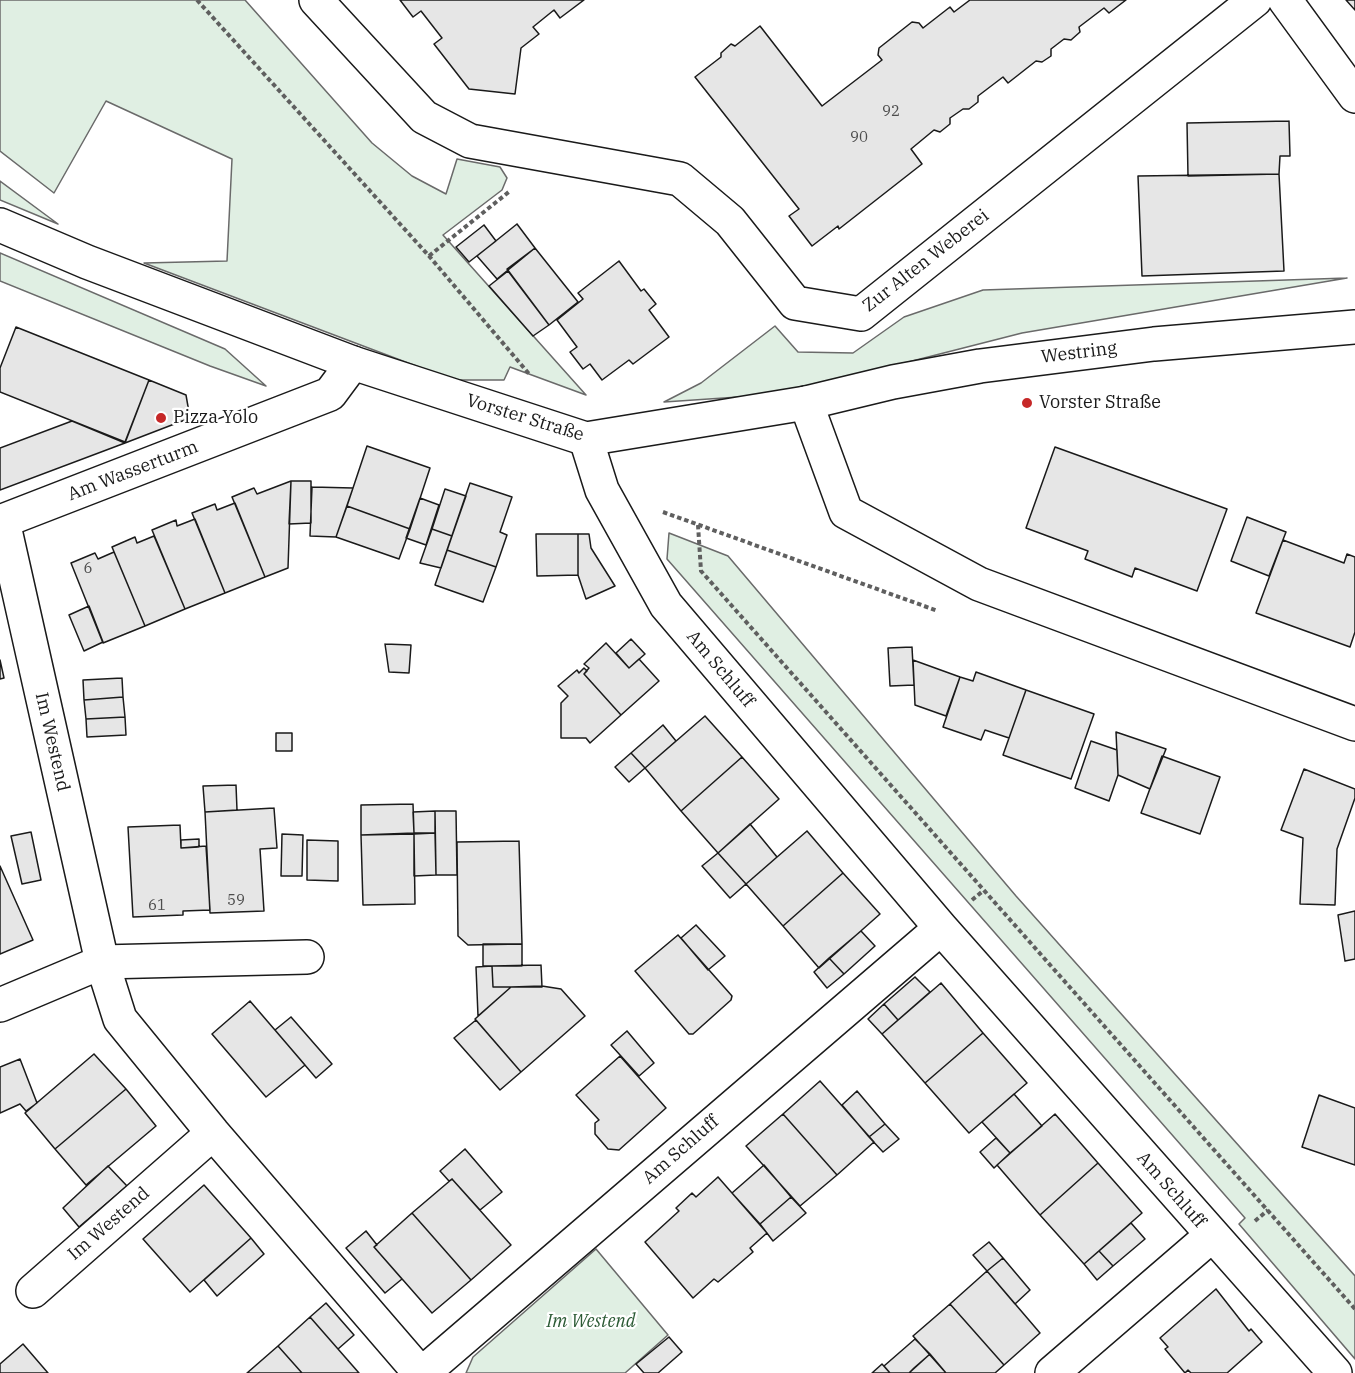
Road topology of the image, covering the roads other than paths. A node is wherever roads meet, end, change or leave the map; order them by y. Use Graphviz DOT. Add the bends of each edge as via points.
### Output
graph roads {
  1 [pos="316,0"];
  2 [pos="1255,0"];
  3 [pos="1285,0"];
  4 [pos="1355,96"];
  5 [pos="0,225"];
  6 [pos="1355,327"];
  7 [pos="353,363"];
  8 [pos="806,403"];
  9 [pos="586,439"];
  10 [pos="2,522"];
  11 [pos="1355,724"];
  12 [pos="941,928"];
  13 [pos="307,957"];
  14 [pos="102,962"];
  15 [pos="0,1005"];
  16 [pos="213,1133"];
  17 [pos="1211,1236"];
  18 [pos="33,1291"];
  19 [pos="422,1373"];
  20 [pos="1052,1373"];
  21 [pos="1335,1373"];
  1 -- 2 [label="street, Zur Alten Weberei" via="424,117 470,141 680,179 730,220 795,303 861,314"];
  3 -- 4 [label="street"];
  5 -- 7 [label="street, Vorster Straße"];
  6 -- 8 [label="street, Westring" via="1154,344 1000,363"];
  7 -- 9 [label="street, Vorster Straße"];
  7 -- 10 [label="street, Am Wasserturm" via="330,394"];
  8 -- 9 [label="street, Vorster Straße"];
  8 -- 11 [label="street" via="846,513 979,584"];
  9 -- 12 [label="street, Am Schluff" via="602,490 666,605"];
  10 -- 14 [label="street, Im Westend"];
  12 -- 17 [label="street, Am Schluff"];
  12 -- 19 [label="street, Am Schluff"];
  13 -- 14 [label="street"];
  14 -- 15 [label="street"];
  14 -- 16 [label="street, Im Westend" via="120,1019"];
  16 -- 18 [label="street, Im Westend"];
  16 -- 19 [label="street, Im Westend"];
  17 -- 20 [label="street, Am Schluff"];
  17 -- 21 [label="street, Am Schluff"];
}
